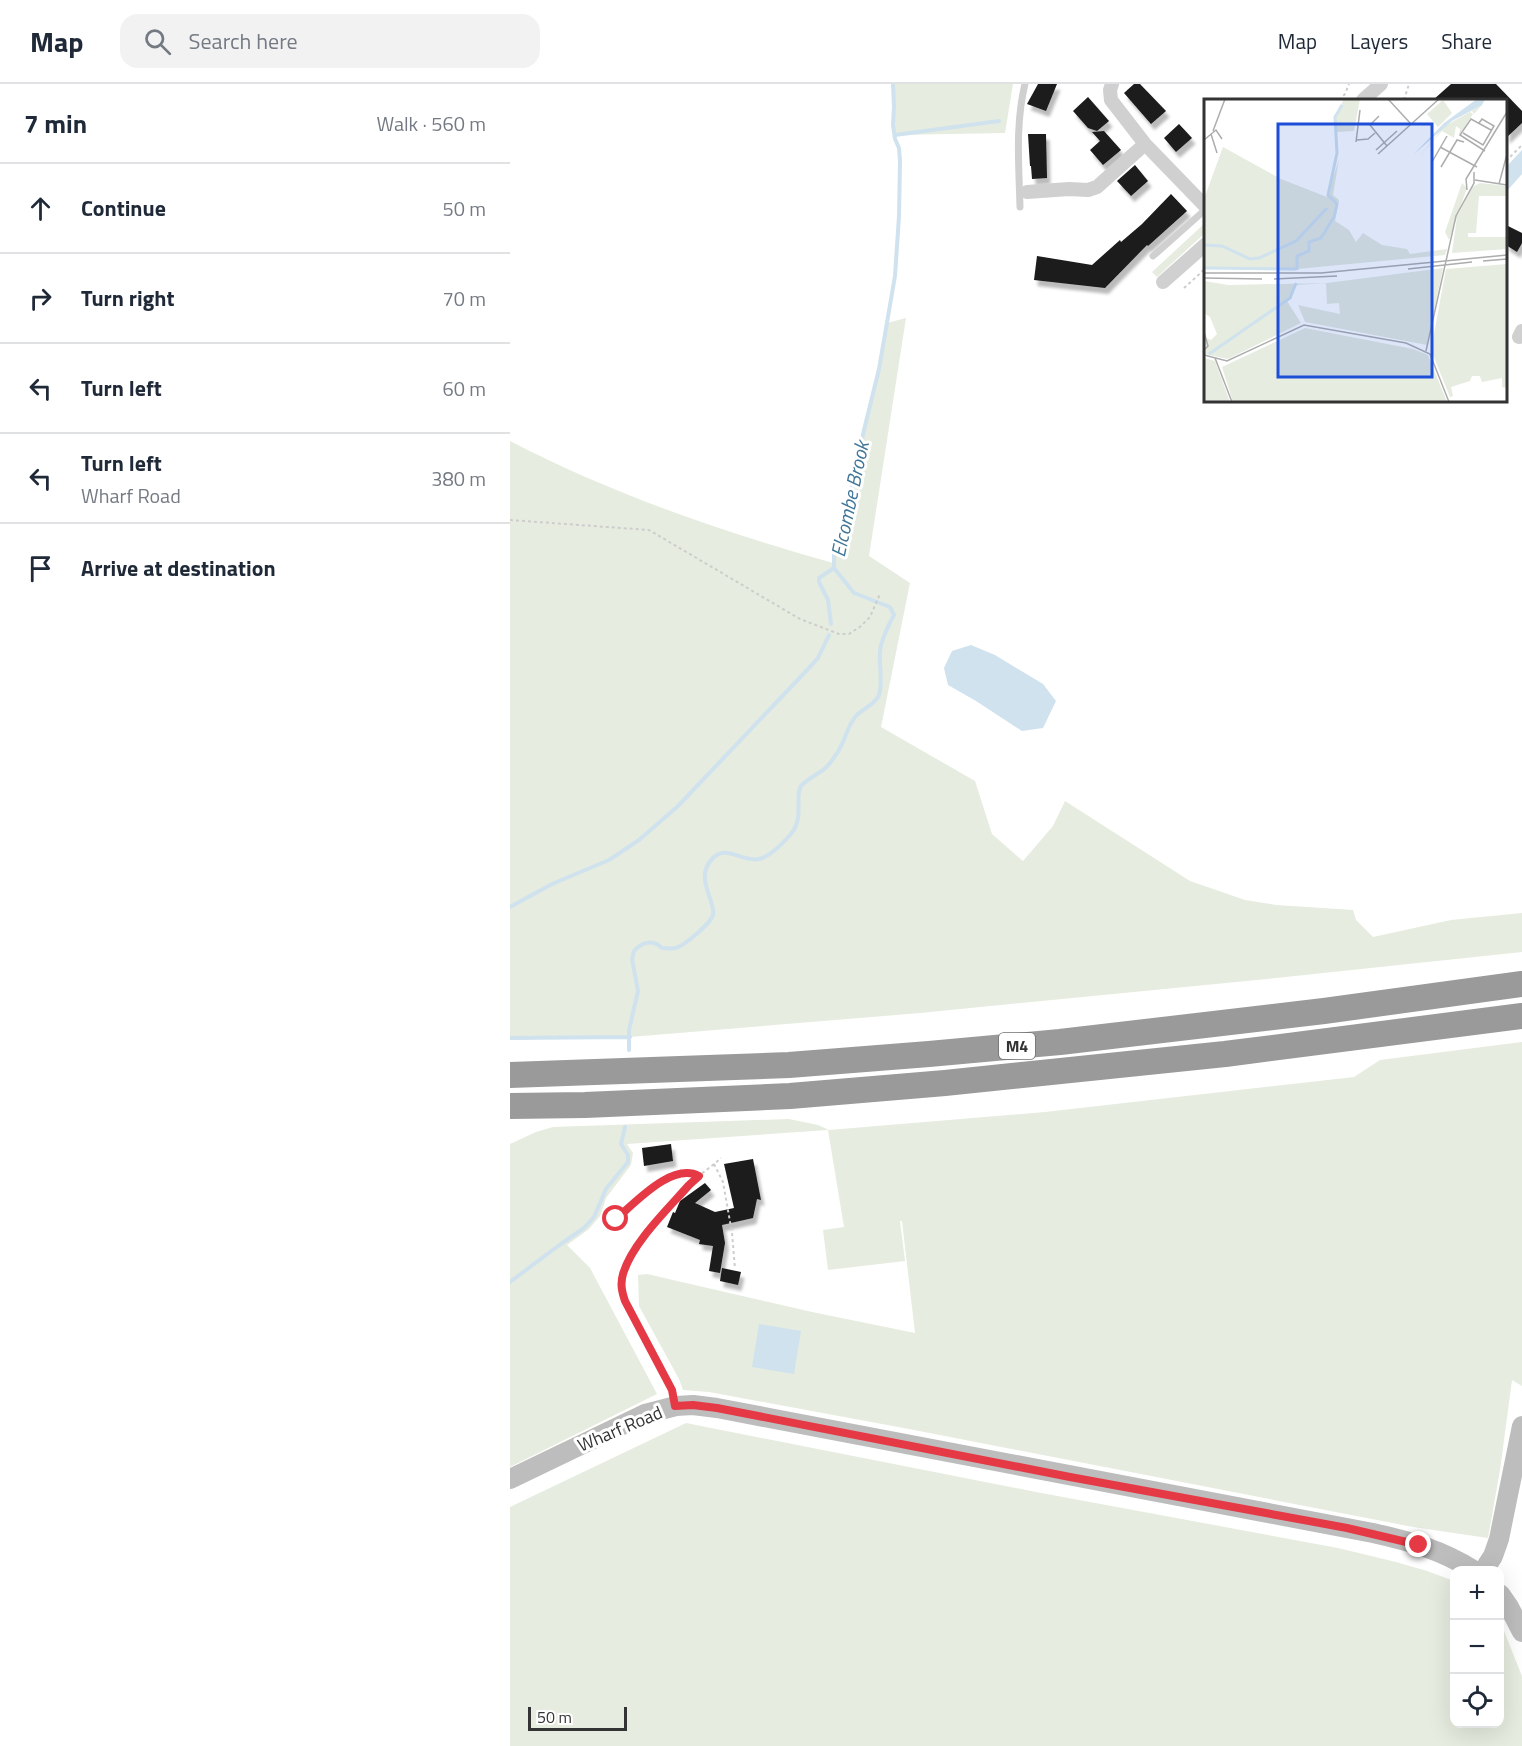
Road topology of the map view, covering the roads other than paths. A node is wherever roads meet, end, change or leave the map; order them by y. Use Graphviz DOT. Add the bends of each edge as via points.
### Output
graph roads {
  1 [pos="1025,84"];
  2 [pos="1096,84"];
  3 [pos="1379,85"];
  4 [pos="1111,87"];
  5 [pos="1364,99"];
  6 [pos="1145,144"];
  7 [pos="1027,192"];
  8 [pos="1204,206"];
  9 [pos="1020,207"];
  10 [pos="1204,210"];
  11 [pos="1204,246"];
  12 [pos="1153,256"];
  13 [pos="1163,282"];
  14 [pos="1522,984"];
  15 [pos="1522,1016"];
  16 [pos="510,1075"];
  17 [pos="510,1106"];
  18 [pos="1522,1426"];
  19 [pos="510,1479"];
  20 [pos="1466,1566"];
  21 [pos="1487,1566"];
  22 [pos="1504,1600"];
  23 [pos="1522,1632"];
  1 -- 9 [label="lane" via="1018,139"];
  2 -- 4 [label="street"];
  3 -- 5 [label="street"];
  4 -- 6 [label="street" via="1109,95"];
  6 -- 7 [label="street" via="1097,187"];
  6 -- 8 [label="street"];
  10 -- 12 [label="lane"];
  11 -- 13 [label="street"];
  14 -- 16 [label="highway, M4" via="1324,1011 953,1052 789,1065"];
  15 -- 17 [label="highway, M4" via="1225,1054 945,1083 790,1096"];
  18 -- 21 [label="main road" via="1499,1539"];
  19 -- 20 [label="main road, Wharf Road" via="645,1414 693,1405 1364,1531 1430,1548"];
  22 -- 23 [label="main road"];
}
